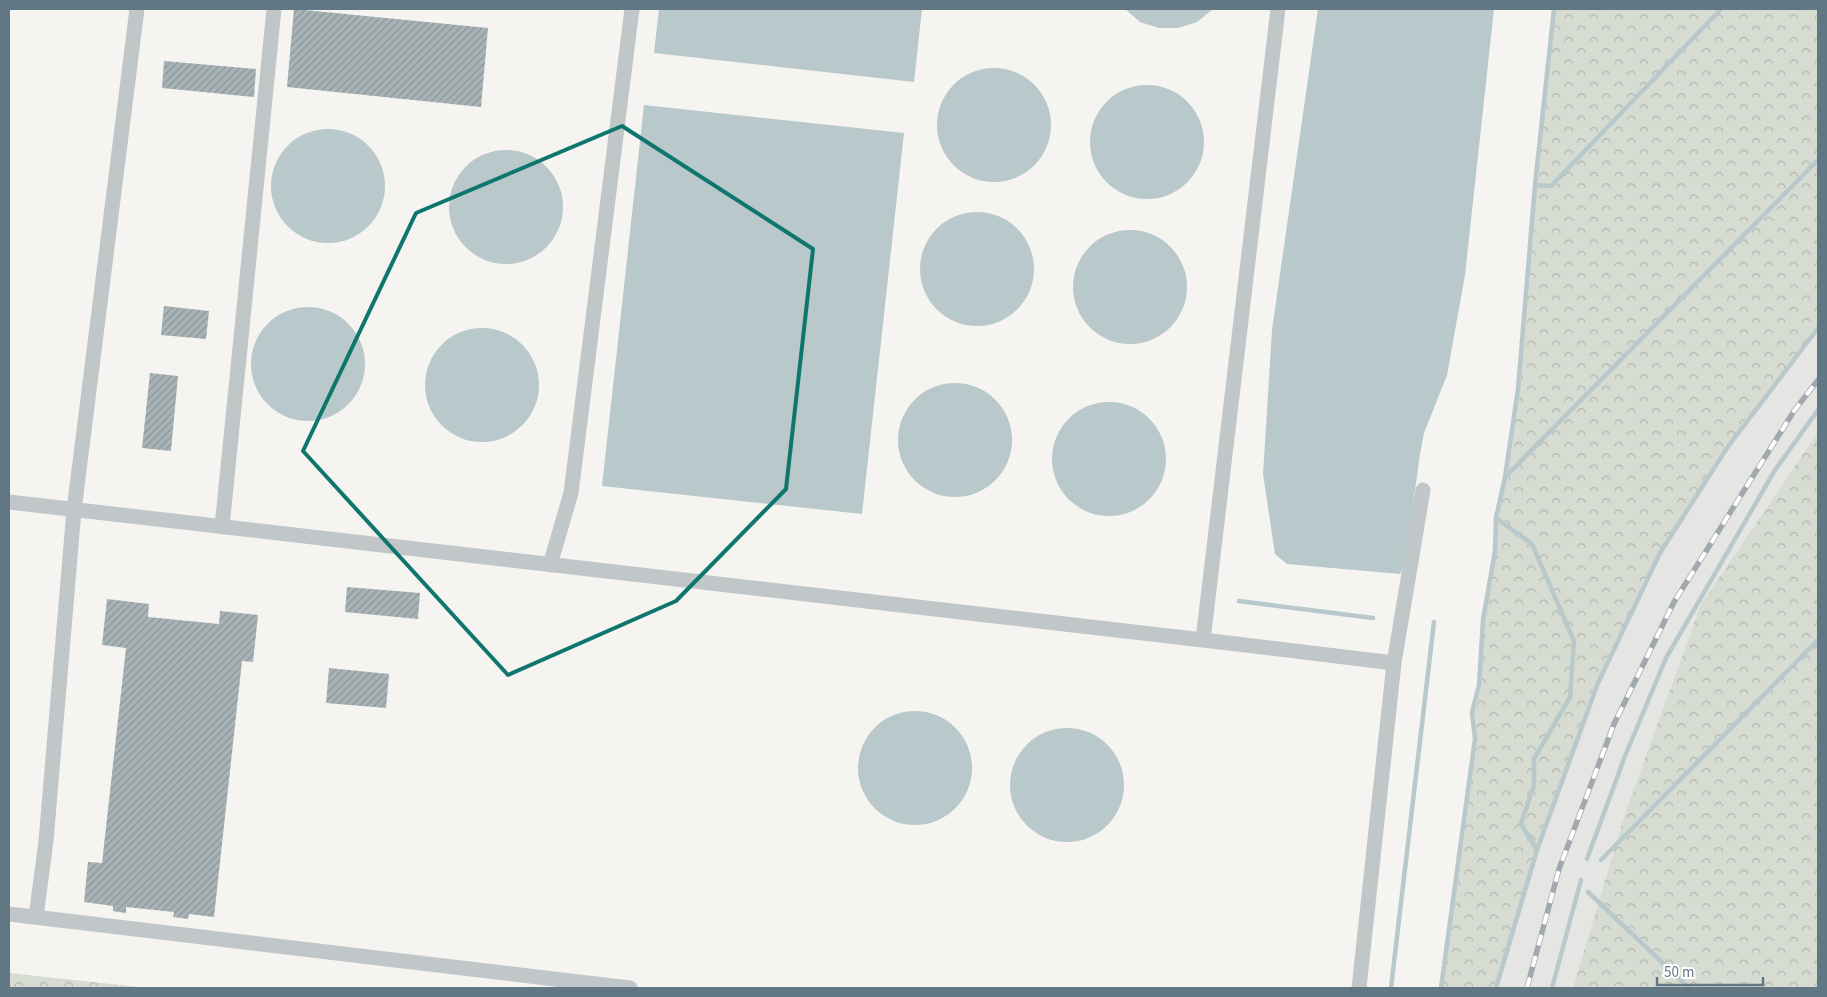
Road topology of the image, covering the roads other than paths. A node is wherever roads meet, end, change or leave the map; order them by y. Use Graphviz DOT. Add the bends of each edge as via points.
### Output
graph roads {
  1 [pos="137,9"];
  2 [pos="274,9"];
  3 [pos="632,9"];
  4 [pos="1278,9"];
  5 [pos="1422,490"];
  6 [pos="9,502"];
  7 [pos="74,510"];
  8 [pos="222,527"];
  9 [pos="550,565"];
  10 [pos="1204,640"];
  11 [pos="1394,663"];
  12 [pos="9,914"];
  13 [pos="36,917"];
  14 [pos="630,988"];
  15 [pos="1359,988"];
  1 -- 7 [label="lane"];
  2 -- 8 [label="lane"];
  3 -- 9 [label="lane" via="571,492"];
  4 -- 10 [label="lane"];
  5 -- 11 [label="lane"];
  6 -- 7 [label="lane"];
  7 -- 8 [label="lane"];
  7 -- 13 [label="lane" via="46,841"];
  8 -- 9 [label="lane"];
  9 -- 10 [label="lane"];
  10 -- 11 [label="lane"];
  11 -- 15 [label="lane"];
  12 -- 13 [label="lane"];
  13 -- 14 [label="lane"];
}
